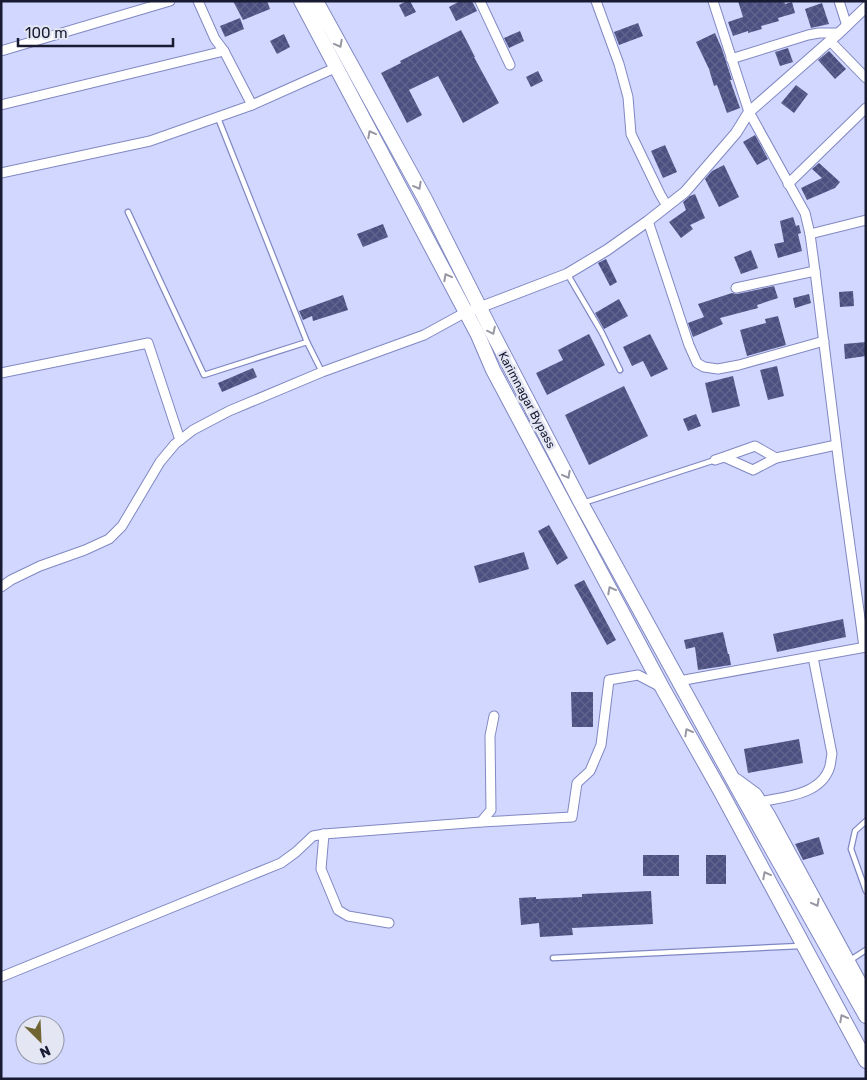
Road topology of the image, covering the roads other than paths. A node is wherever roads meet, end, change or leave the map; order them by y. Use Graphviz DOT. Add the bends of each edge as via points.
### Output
graph roads {
  1 [pos="170,1"];
  2 [pos="198,1"];
  3 [pos="301,1"];
  4 [pos="316,1"];
  5 [pos="480,1"];
  6 [pos="596,1"];
  7 [pos="712,1"];
  8 [pos="839,1"];
  9 [pos="866,7"];
  10 [pos="843,29"];
  11 [pos="830,41"];
  12 [pos="1,51"];
  13 [pos="224,51"];
  14 [pos="731,59"];
  15 [pos="510,65"];
  16 [pos="335,68"];
  17 [pos="866,78"];
  18 [pos="1,105"];
  19 [pos="252,105"];
  20 [pos="866,108"];
  21 [pos="749,112"];
  22 [pos="218,118"];
  23 [pos="1,173"];
  24 [pos="788,184"];
  25 [pos="667,206"];
  26 [pos="128,212"];
  27 [pos="866,220"];
  28 [pos="648,221"];
  29 [pos="810,234"];
  30 [pos="815,271"];
  31 [pos="567,274"];
  32 [pos="736,288"];
  33 [pos="480,307"];
  34 [pos="466,312"];
  35 [pos="824,341"];
  36 [pos="307,342"];
  37 [pos="620,370"];
  38 [pos="322,372"];
  39 [pos="1,373"];
  40 [pos="180,440"];
  41 [pos="836,445"];
  42 [pos="720,458"];
  43 [pos="776,458"];
  44 [pos="582,503"];
  45 [pos="1,587"];
  46 [pos="865,647"];
  47 [pos="813,656"];
  48 [pos="679,681"];
  49 [pos="663,689"];
  50 [pos="494,716"];
  51 [pos="732,777"];
  52 [pos="760,802"];
  53 [pos="866,821"];
  54 [pos="481,822"];
  55 [pos="324,834"];
  56 [pos="866,891"];
  57 [pos="389,922"];
  58 [pos="804,946"];
  59 [pos="866,950"];
  60 [pos="553,958"];
  61 [pos="848,962"];
  62 [pos="1,977"];
  63 [pos="866,995"];
  64 [pos="866,1016"];
  65 [pos="866,1061"];
  1 -- 12 [label="street"];
  2 -- 13 [label="street"];
  3 -- 16 [label="highway"];
  4 -- 33 [label="highway, Karimnagar Bypass, one-way" via="425,199"];
  5 -- 15 [label="street"];
  6 -- 25 [label="street" via="628,97 631,134"];
  7 -- 14 [label="street"];
  8 -- 10 [label="street"];
  9 -- 10 [label="street"];
  10 -- 11 [label="street"];
  10 -- 14 [label="street" via="819,32"];
  11 -- 17 [label="street"];
  11 -- 21 [label="street"];
  13 -- 18 [label="street"];
  13 -- 19 [label="street"];
  14 -- 21 [label="street"];
  16 -- 19 [label="street"];
  34 -- 16 [label="highway, one-way"];
  19 -- 22 [label="street"];
  20 -- 24 [label="street"];
  21 -- 24 [label="street"];
  21 -- 25 [label="street" via="736,133 685,192"];
  22 -- 23 [label="street" via="150,141"];
  22 -- 36 [label="lane"];
  24 -- 29 [label="street" via="805,214"];
  25 -- 28 [label="street"];
  26 -- 36 [label="lane" via="204,375"];
  27 -- 29 [label="street"];
  28 -- 31 [label="street"];
  28 -- 35 [label="street" via="697,363 718,369"];
  29 -- 30 [label="street"];
  30 -- 32 [label="street"];
  30 -- 35 [label="street"];
  31 -- 33 [label="street"];
  31 -- 37 [label="lane"];
  33 -- 34 [label="street"];
  33 -- 44 [label="highway, Karimnagar Bypass, one-way"];
  34 -- 38 [label="street" via="424,335"];
  49 -- 34 [label="highway, one-way" via="493,370"];
  35 -- 41 [label="street"];
  36 -- 38 [label="lane"];
  38 -- 40 [label="street" via="229,411"];
  39 -- 40 [label="street" via="148,343"];
  40 -- 45 [label="street" via="160,462 122,526 109,539 40,566"];
  41 -- 43 [label="street"];
  41 -- 46 [label="street"];
  42 -- 43 [label="street" via="753,470"];
  42 -- 43 [label="street" via="755,446"];
  42 -- 44 [label="lane"];
  44 -- 48 [label="highway, Karimnagar Bypass"];
  46 -- 47 [label="street"];
  47 -- 48 [label="street"];
  47 -- 52 [label="street" via="832,754 830,767 813,787 799,794"];
  48 -- 51 [label="highway, Karimnagar Bypass"];
  49 -- 54 [label="street" via="638,675 609,680 601,745 590,771 577,783 572,817"];
  58 -- 49 [label="highway, one-way"];
  50 -- 54 [label="street" via="490,736 491,810"];
  51 -- 52 [label="highway"];
  51 -- 64 [label="highway, Karimnagar Bypass"];
  52 -- 61 [label="highway, one-way"];
  53 -- 56 [label="lane" via="855,831 851,849"];
  54 -- 55 [label="street"];
  55 -- 57 [label="street" via="321,869 338,910 348,916"];
  55 -- 62 [label="street" via="313,836 281,864"];
  58 -- 60 [label="lane"];
  65 -- 58 [label="highway, one-way"];
  59 -- 61 [label="lane"];
  61 -- 63 [label="highway"];
}
